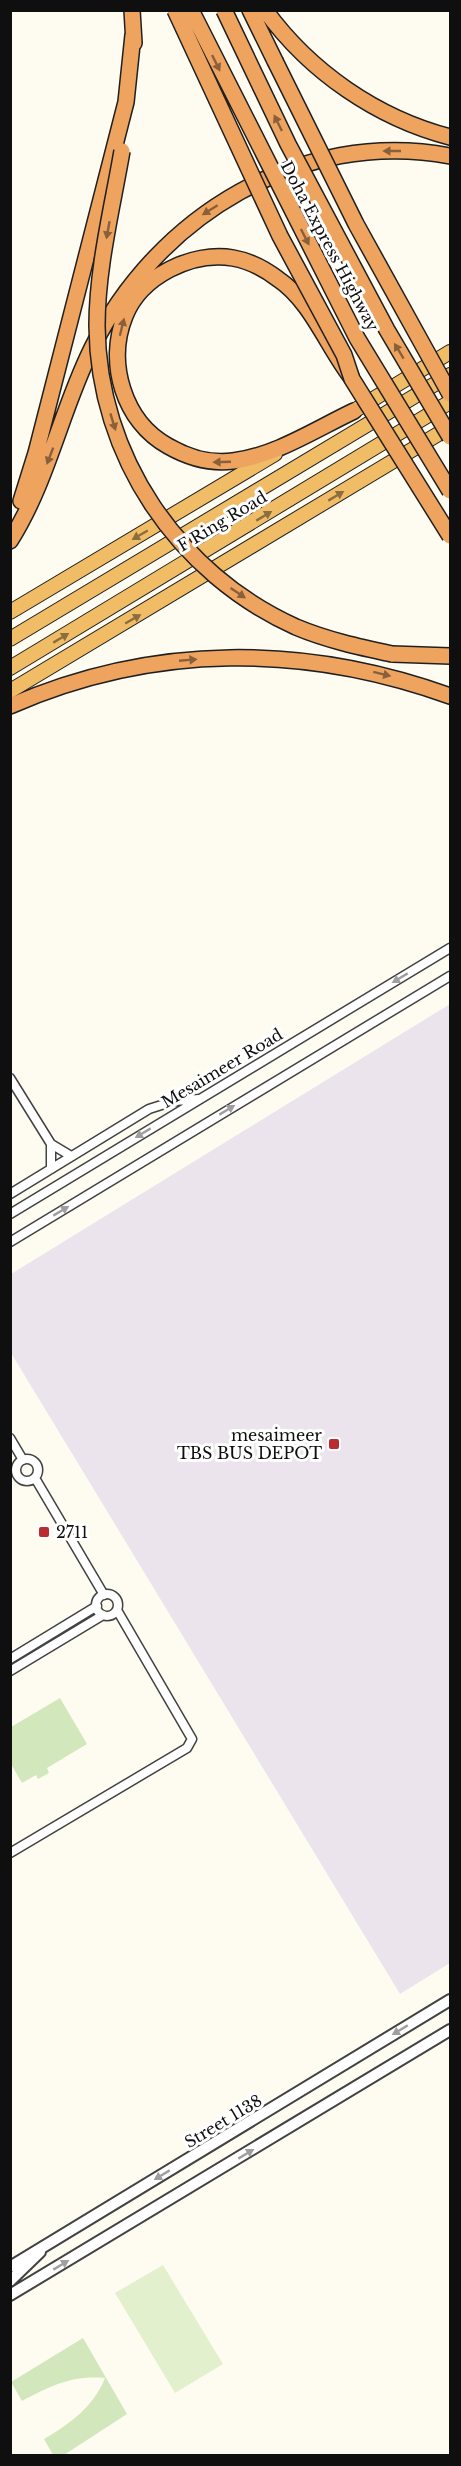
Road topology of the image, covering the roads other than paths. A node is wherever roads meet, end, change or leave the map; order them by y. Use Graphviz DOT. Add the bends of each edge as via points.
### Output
graph roads {
  1 [pos="132,10"];
  2 [pos="175,10"];
  3 [pos="191,10"];
  4 [pos="224,10"];
  5 [pos="250,10"];
  6 [pos="265,10"];
  7 [pos="133,35"];
  8 [pos="450,137"];
  9 [pos="450,156"];
  10 [pos="450,352"];
  11 [pos="450,375"];
  12 [pos="352,379"];
  13 [pos="450,394"];
  14 [pos="450,402"];
  15 [pos="354,411"];
  16 [pos="450,427"];
  17 [pos="450,437"];
  18 [pos="450,491"];
  19 [pos="10,526"];
  20 [pos="450,536"];
  21 [pos="10,541"];
  22 [pos="10,612"];
  23 [pos="10,639"];
  24 [pos="450,656"];
  25 [pos="10,668"];
  26 [pos="10,691"];
  27 [pos="450,696"];
  28 [pos="10,706"];
  29 [pos="450,948"];
  30 [pos="450,976"];
  31 [pos="10,1078"];
  32 [pos="199,1099"];
  33 [pos="51,1144"];
  34 [pos="71,1156"];
  35 [pos="51,1169"];
  36 [pos="10,1194"];
  37 [pos="10,1214"];
  38 [pos="10,1242"];
  39 [pos="10,1438"];
  40 [pos="23,1460"];
  41 [pos="13,1469"];
  42 [pos="19,1478"];
  43 [pos="35,1478"];
  44 [pos="10,1483"];
  45 [pos="104,1595"];
  46 [pos="97,1606"];
  47 [pos="117,1610"];
  48 [pos="103,1615"];
  49 [pos="10,1659"];
  50 [pos="10,1671"];
  51 [pos="10,1853"];
  52 [pos="450,2000"];
  53 [pos="450,2030"];
  54 [pos="46,2245"];
  55 [pos="10,2267"];
  56 [pos="10,2281"];
  57 [pos="10,2295"];
  1 -- 7 [label="highway"];
  2 -- 12 [label="highway, bridge" via="275,227 344,355"];
  3 -- 18 [label="highway, Doha Express Highway, one-way, bridge" via="357,338"];
  17 -- 4 [label="highway, Doha Express Highway, one-way, bridge" via="387,330 288,144"];
  5 -- 13 [label="highway, bridge" via="356,224"];
  6 -- 8 [label="highway" via="292,44 324,73 365,101"];
  7 -- 19 [label="highway" via="126,102 109,172 36,453"];
  7 -- 24 [label="highway, one-way, bridge" via="135,61 102,264 98,326 104,391 132,471 187,549 226,585 258,607 297,627 353,646 392,654"];
  9 -- 21 [label="highway, one-way" via="371,151 313,160 248,187 183,229 144,267 112,310 91,350 36,490"];
  10 -- 15 [label="highway"];
  11 -- 23 [label="highway, F Ring Road"];
  15 -- 12 [label="highway, one-way, bridge" via="272,450 235,461 195,459 157,440 131,411 121,384 118,358 125,315 141,292 160,275 197,259 234,258 261,268 293,291"];
  12 -- 20 [label="highway, bridge"];
  25 -- 14 [label="highway, F Ring Road, one-way"];
  15 -- 22 [label="highway, one-way" via="271,456"];
  26 -- 16 [label="highway, one-way"];
  28 -- 27 [label="highway, one-way" via="126,670 227,657 341,665 381,673"];
  29 -- 32 [label="street, Mesaimeer Road, one-way"];
  38 -- 30 [label="street, one-way"];
  31 -- 33 [label="street"];
  32 -- 34 [label="street" via="157,1106"];
  32 -- 37 [label="street, Mesaimeer Road, one-way"];
  33 -- 34 [label="street"];
  33 -- 35 [label="street"];
  34 -- 35 [label="street"];
  35 -- 36 [label="street"];
  39 -- 40 [label="street"];
  40 -- 41 [label="street"];
  40 -- 43 [label="street" via="36,1464"];
  41 -- 42 [label="street"];
  42 -- 43 [label="street"];
  42 -- 44 [label="street"];
  43 -- 45 [label="street"];
  45 -- 46 [label="street"];
  45 -- 47 [label="street" via="117,1600"];
  46 -- 48 [label="street"];
  46 -- 49 [label="street"];
  47 -- 48 [label="street" via="112,1615"];
  47 -- 51 [label="street" via="192,1739 187,1748"];
  48 -- 50 [label="street"];
  52 -- 54 [label="street, Street 1138, one-way"];
  57 -- 53 [label="street, one-way"];
  54 -- 55 [label="street, Street 1138"];
  54 -- 56 [label="street"];
}
